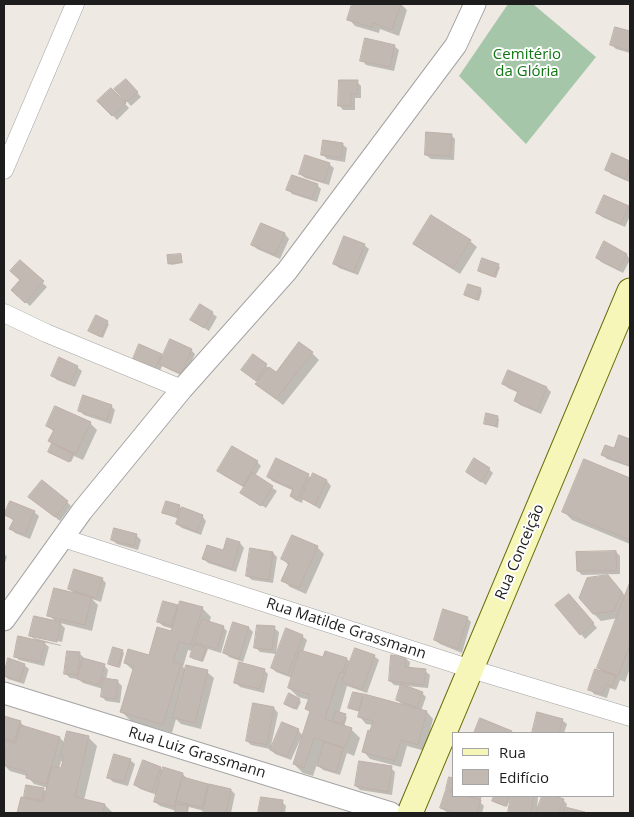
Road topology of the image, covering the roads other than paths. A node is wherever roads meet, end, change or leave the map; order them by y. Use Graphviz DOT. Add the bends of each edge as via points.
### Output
graph roads {
  1 [pos="76,4"];
  2 [pos="475,4"];
  3 [pos="4,170"];
  4 [pos="630,292"];
  5 [pos="4,313"];
  6 [pos="182,389"];
  7 [pos="63,538"];
  8 [pos="4,620"];
  9 [pos="470,669"];
  10 [pos="4,693"];
  11 [pos="630,717"];
  12 [pos="391,813"];
  13 [pos="410,813"];
  1 -- 3 [label="street"];
  2 -- 6 [label="street" via="456,45 287,271"];
  4 -- 9 [label="main road, Rua Conceição"];
  5 -- 6 [label="street"];
  6 -- 7 [label="street" via="82,510"];
  7 -- 8 [label="street"];
  7 -- 9 [label="street, Rua Matilde Grassmann"];
  9 -- 11 [label="street, Rua Matilde Grassmann"];
  9 -- 13 [label="main road, Rua Conceição"];
  10 -- 12 [label="street, Rua Luiz Grassmann"];
}
